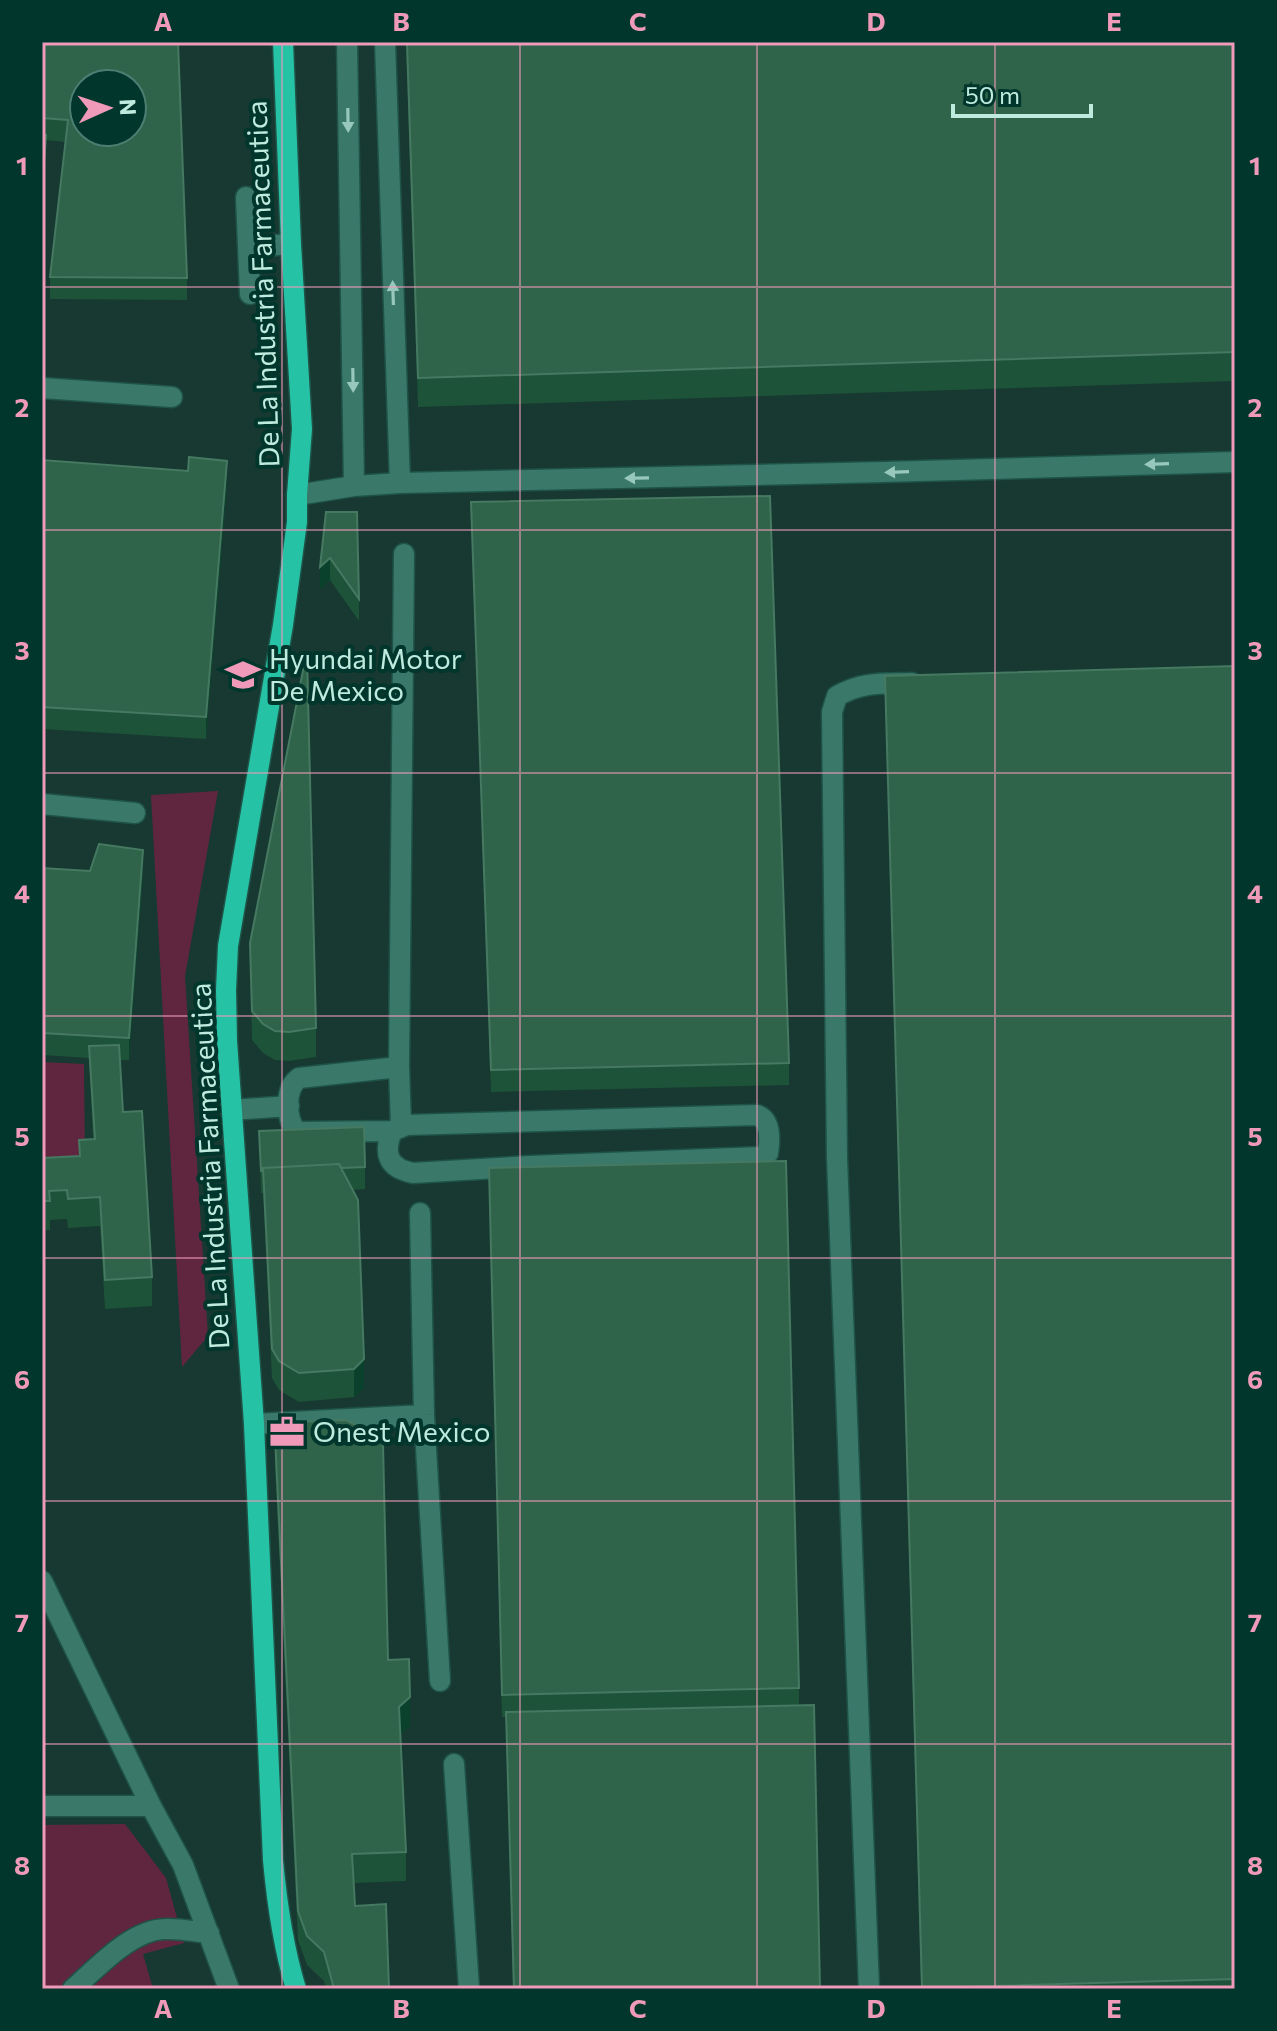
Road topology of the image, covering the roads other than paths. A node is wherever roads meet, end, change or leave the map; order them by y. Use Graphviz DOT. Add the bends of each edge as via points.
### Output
graph roads {
  1 [pos="283,42"];
  2 [pos="347,42"];
  3 [pos="385,42"];
  4 [pos="246,197"];
  5 [pos="291,244"];
  6 [pos="249,247"];
  7 [pos="250,294"];
  8 [pos="42,388"];
  9 [pos="172,397"];
  10 [pos="1235,462"];
  11 [pos="400,483"];
  12 [pos="354,486"];
  13 [pos="297,495"];
  14 [pos="404,554"];
  15 [pos="927,683"];
  16 [pos="42,804"];
  17 [pos="135,813"];
  18 [pos="399,1067"];
  19 [pos="289,1106"];
  20 [pos="232,1110"];
  21 [pos="396,1129"];
  22 [pos="420,1213"];
  23 [pos="424,1415"];
  24 [pos="254,1424"];
  25 [pos="42,1581"];
  26 [pos="440,1681"];
  27 [pos="454,1764"];
  28 [pos="42,1806"];
  29 [pos="151,1806"];
  30 [pos="209,1933"];
  31 [pos="73,1989"];
  32 [pos="229,1989"];
  33 [pos="296,1989"];
  34 [pos="469,1989"];
  35 [pos="869,1989"];
  1 -- 5 [label="main road, De La Industria Farmaceutica"];
  2 -- 12 [label="lane, one-way"];
  11 -- 3 [label="lane, one-way"];
  4 -- 6 [label="lane"];
  5 -- 6 [label="lane"];
  5 -- 13 [label="main road, De La Industria Farmaceutica" via="302,429"];
  6 -- 7 [label="lane"];
  8 -- 9 [label="lane"];
  10 -- 11 [label="lane, one-way"];
  11 -- 12 [label="lane"];
  12 -- 13 [label="lane"];
  13 -- 20 [label="main road, De La Industria Farmaceutica" via="285,611 228,946"];
  14 -- 18 [label="lane"];
  15 -- 35 [label="lane" via="853,687 837,696 832,712 837,1158"];
  16 -- 17 [label="lane"];
  18 -- 19 [label="lane" via="299,1078 291,1085"];
  18 -- 21 [label="lane"];
  19 -- 20 [label="lane"];
  19 -- 21 [label="lane" via="296,1131"];
  20 -- 24 [label="main road, De La Industria Farmaceutica"];
  21 -- 21 [label="lane" via="757,1115 767,1123 769,1146 761,1157 413,1173 389,1159 387,1143"];
  22 -- 23 [label="lane"];
  23 -- 24 [label="lane"];
  23 -- 26 [label="lane"];
  24 -- 33 [label="main road, De La Industria Farmaceutica" via="276,1902"];
  25 -- 29 [label="lane"];
  27 -- 34 [label="lane"];
  28 -- 29 [label="lane"];
  29 -- 30 [label="lane" via="183,1865"];
  30 -- 31 [label="lane" via="166,1929 142,1934"];
  30 -- 32 [label="lane"];
}
